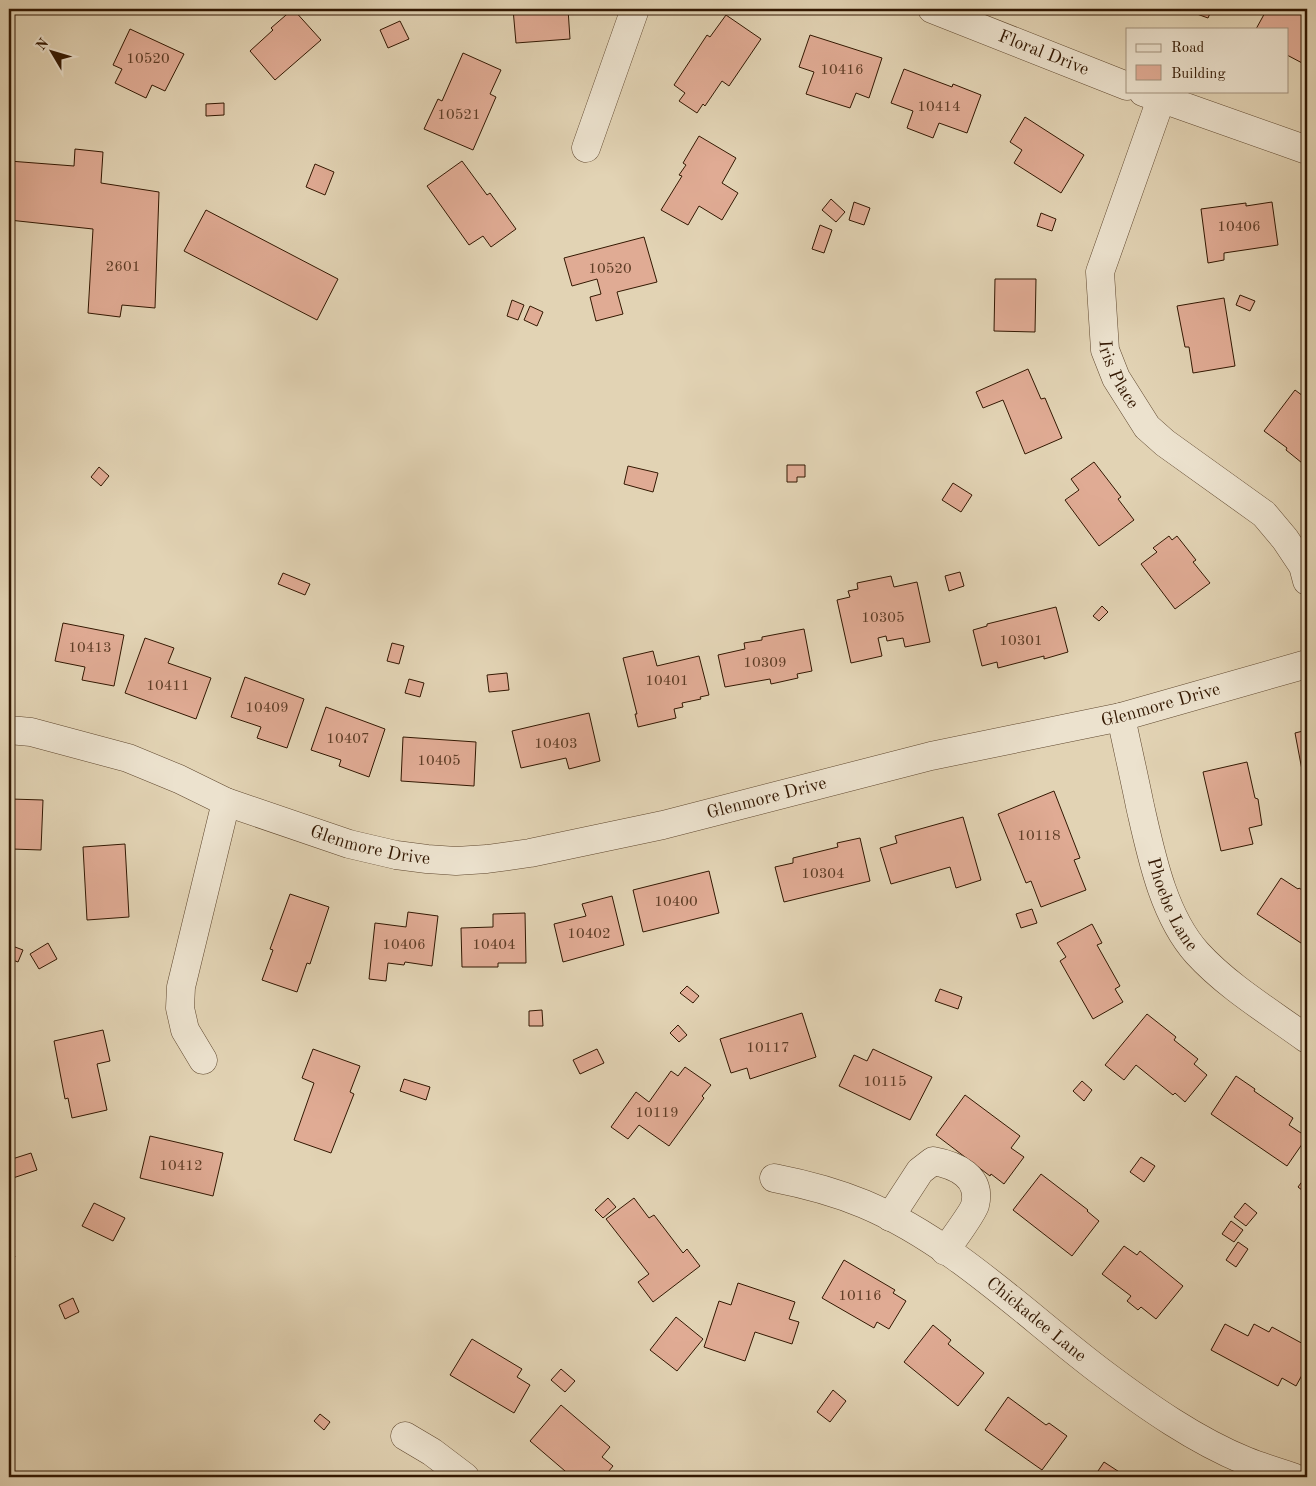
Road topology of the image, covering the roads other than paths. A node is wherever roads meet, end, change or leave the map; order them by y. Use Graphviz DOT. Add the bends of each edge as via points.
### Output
graph roads {
  1 [pos="635,9"];
  2 [pos="932,9"];
  3 [pos="1126,86"];
  4 [pos="1150,95"];
  5 [pos="586,148"];
  6 [pos="1307,150"];
  7 [pos="1307,582"];
  8 [pos="1307,664"];
  9 [pos="1121,717"];
  10 [pos="9,730"];
  11 [pos="226,802"];
  12 [pos="1307,1039"];
  13 [pos="204,1060"];
  14 [pos="774,1178"];
  15 [pos="890,1217"];
  16 [pos="945,1251"];
  17 [pos="405,1436"];
  18 [pos="465,1477"];
  19 [pos="1293,1477"];
  1 -- 5 [label="street"];
  2 -- 3 [label="street, Floral Drive"];
  4 -- 6 [label="street"];
  4 -- 7 [label="street, Iris Place" via="1100,272 1105,350 1116,378 1147,427 1264,514 1303,566"];
  8 -- 9 [label="street, Glenmore Drive"];
  9 -- 11 [label="street, Glenmore Drive" via="931,756 663,825 487,859 396,856 349,844"];
  9 -- 12 [label="street, Phoebe Lane" via="1152,856 1170,908 1184,936 1196,952 1230,983"];
  10 -- 11 [label="street, Glenmore Drive" via="31,732 128,758"];
  11 -- 13 [label="street" via="181,987 180,1008 185,1030"];
  14 -- 15 [label="street, Chickadee Lane" via="816,1186"];
  15 -- 16 [label="street, Chickadee Lane"];
  15 -- 16 [label="street" via="920,1171 933,1161 948,1163 964,1172 974,1186 974,1206"];
  16 -- 19 [label="street, Chickadee Lane" via="1105,1375 1163,1415 1201,1439 1245,1460"];
  17 -- 18 [label="street"];
}
